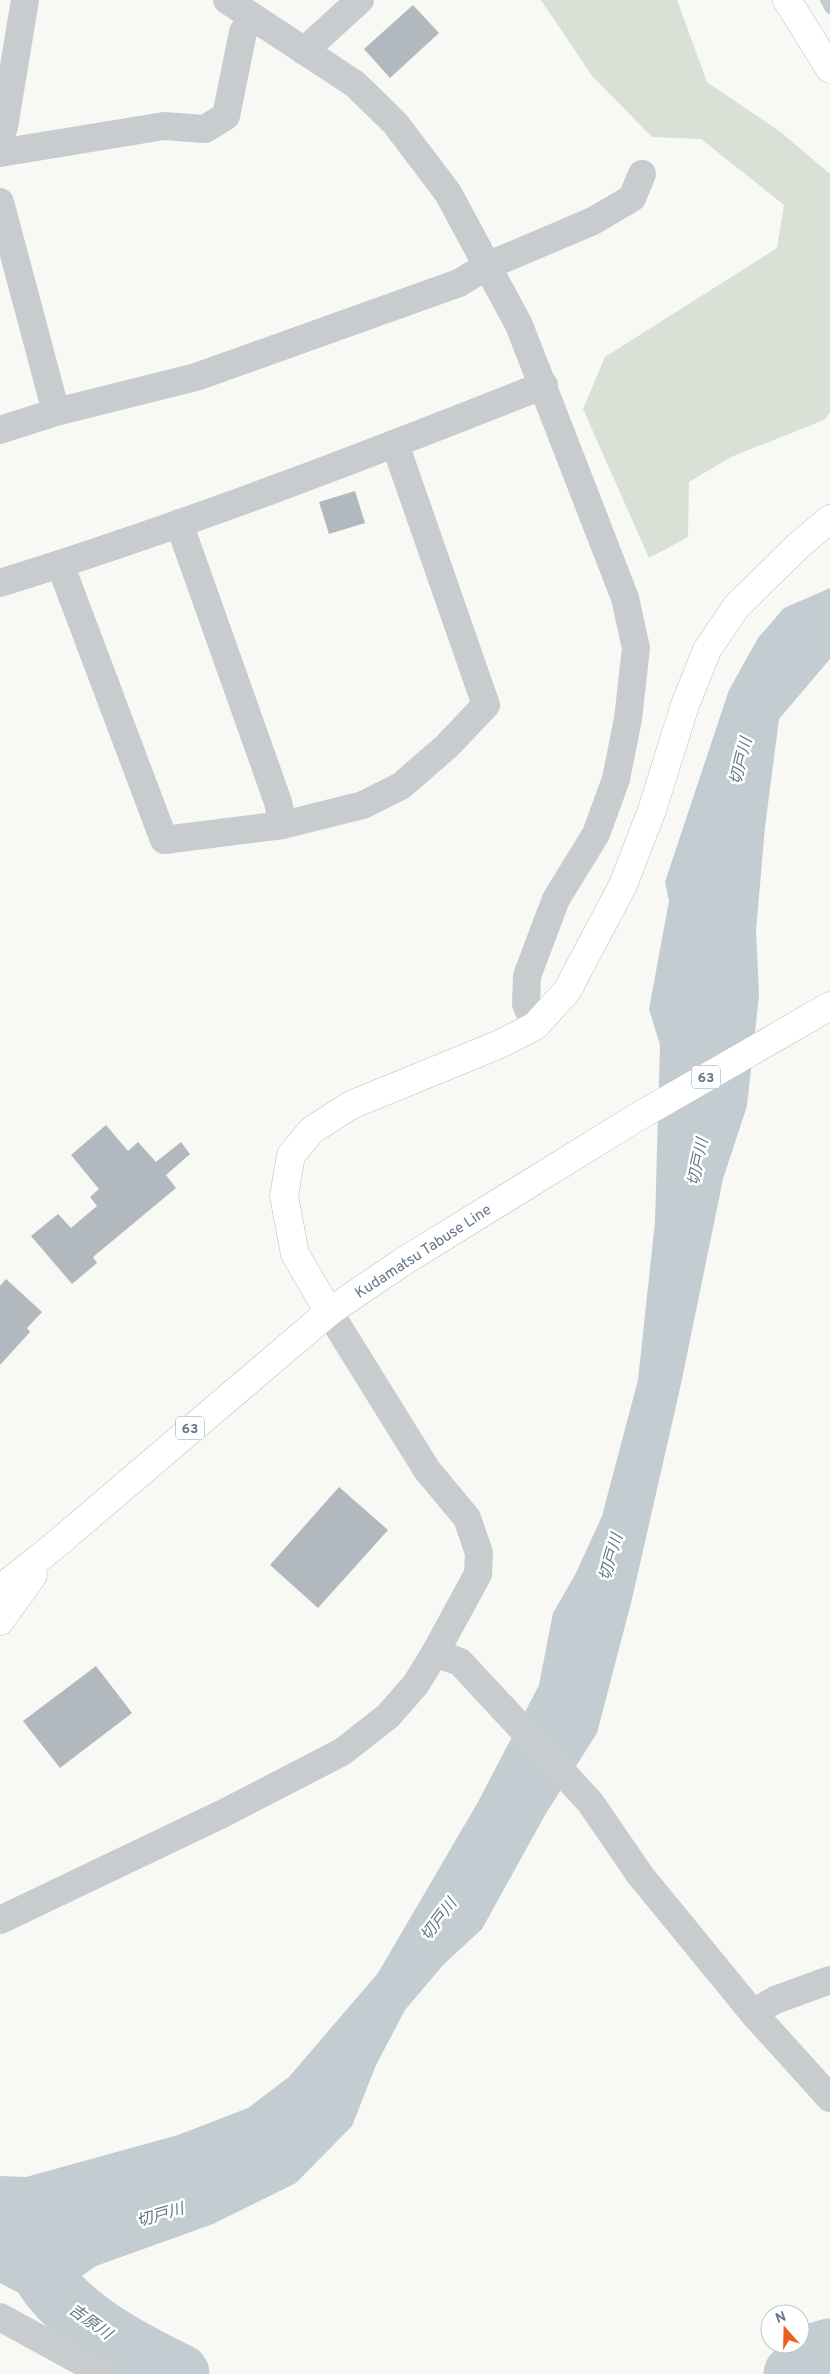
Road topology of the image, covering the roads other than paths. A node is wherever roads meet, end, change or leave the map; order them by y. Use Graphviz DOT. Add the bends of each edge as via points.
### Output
graph roads {
  1 [pos="25,0"];
  2 [pos="227,0"];
  3 [pos="360,0"];
  4 [pos="787,0"];
  5 [pos="252,18"];
  6 [pos="304,51"];
  7 [pos="830,69"];
  8 [pos="0,138"];
  9 [pos="0,153"];
  10 [pos="642,174"];
  11 [pos="0,202"];
  12 [pos="487,266"];
  13 [pos="544,385"];
  14 [pos="56,412"];
  15 [pos="0,430"];
  16 [pos="395,444"];
  17 [pos="830,519"];
  18 [pos="179,523"];
  19 [pos="60,564"];
  20 [pos="0,583"];
  21 [pos="282,825"];
  22 [pos="830,1006"];
  23 [pos="535,1026"];
  24 [pos="329,1312"];
  25 [pos="53,1547"];
  26 [pos="0,1589"];
  27 [pos="0,1621"];
  28 [pos="435,1653"];
  29 [pos="0,1920"];
  30 [pos="830,1980"];
  31 [pos="753,2013"];
  32 [pos="830,2098"];
  33 [pos="0,2317"];
  34 [pos="104,2374"];
  1 -- 8 [label="street"];
  2 -- 5 [label="street"];
  3 -- 6 [label="street"];
  4 -- 7 [label="street"];
  5 -- 6 [label="street"];
  5 -- 9 [label="street" via="243,32 226,116 205,129 164,126"];
  6 -- 12 [label="street" via="356,84 395,123 448,194"];
  10 -- 12 [label="street" via="632,198 594,221"];
  11 -- 14 [label="street"];
  12 -- 13 [label="street" via="519,325"];
  12 -- 14 [label="street" via="459,283 196,377"];
  13 -- 16 [label="street"];
  13 -- 23 [label="street" via="624,598 636,648 628,719 616,779 596,834 556,899 526,976 526,1004"];
  14 -- 15 [label="street"];
  16 -- 18 [label="street"];
  16 -- 21 [label="street" via="486,705 447,746 401,786 362,805"];
  17 -- 23 [label="street" via="736,608 707,650 623,885 567,991"];
  18 -- 19 [label="street"];
  18 -- 21 [label="street" via="278,802"];
  19 -- 20 [label="street"];
  19 -- 21 [label="street" via="164,840"];
  22 -- 24 [label="street, Kudamatsu Tabuse Line / 63" via="634,1119 401,1263"];
  23 -- 24 [label="street" via="500,1044 351,1105 312,1130 291,1155 284,1196 295,1254"];
  24 -- 25 [label="street, Kudamatsu Tabuse Line / 63"];
  24 -- 28 [label="street" via="427,1470 467,1518 480,1553 478,1574"];
  25 -- 26 [label="street, Kudamatsu Tabuse Line / 63"];
  25 -- 27 [label="street, Kudamatsu Tabuse Line / 63"];
  28 -- 29 [label="street" via="416,1684 388,1716 342,1752 222,1814"];
  28 -- 31 [label="street" via="460,1662 590,1802 640,1875"];
  30 -- 31 [label="street" via="775,2000"];
  31 -- 32 [label="street"];
  33 -- 34 [label="street"];
}
